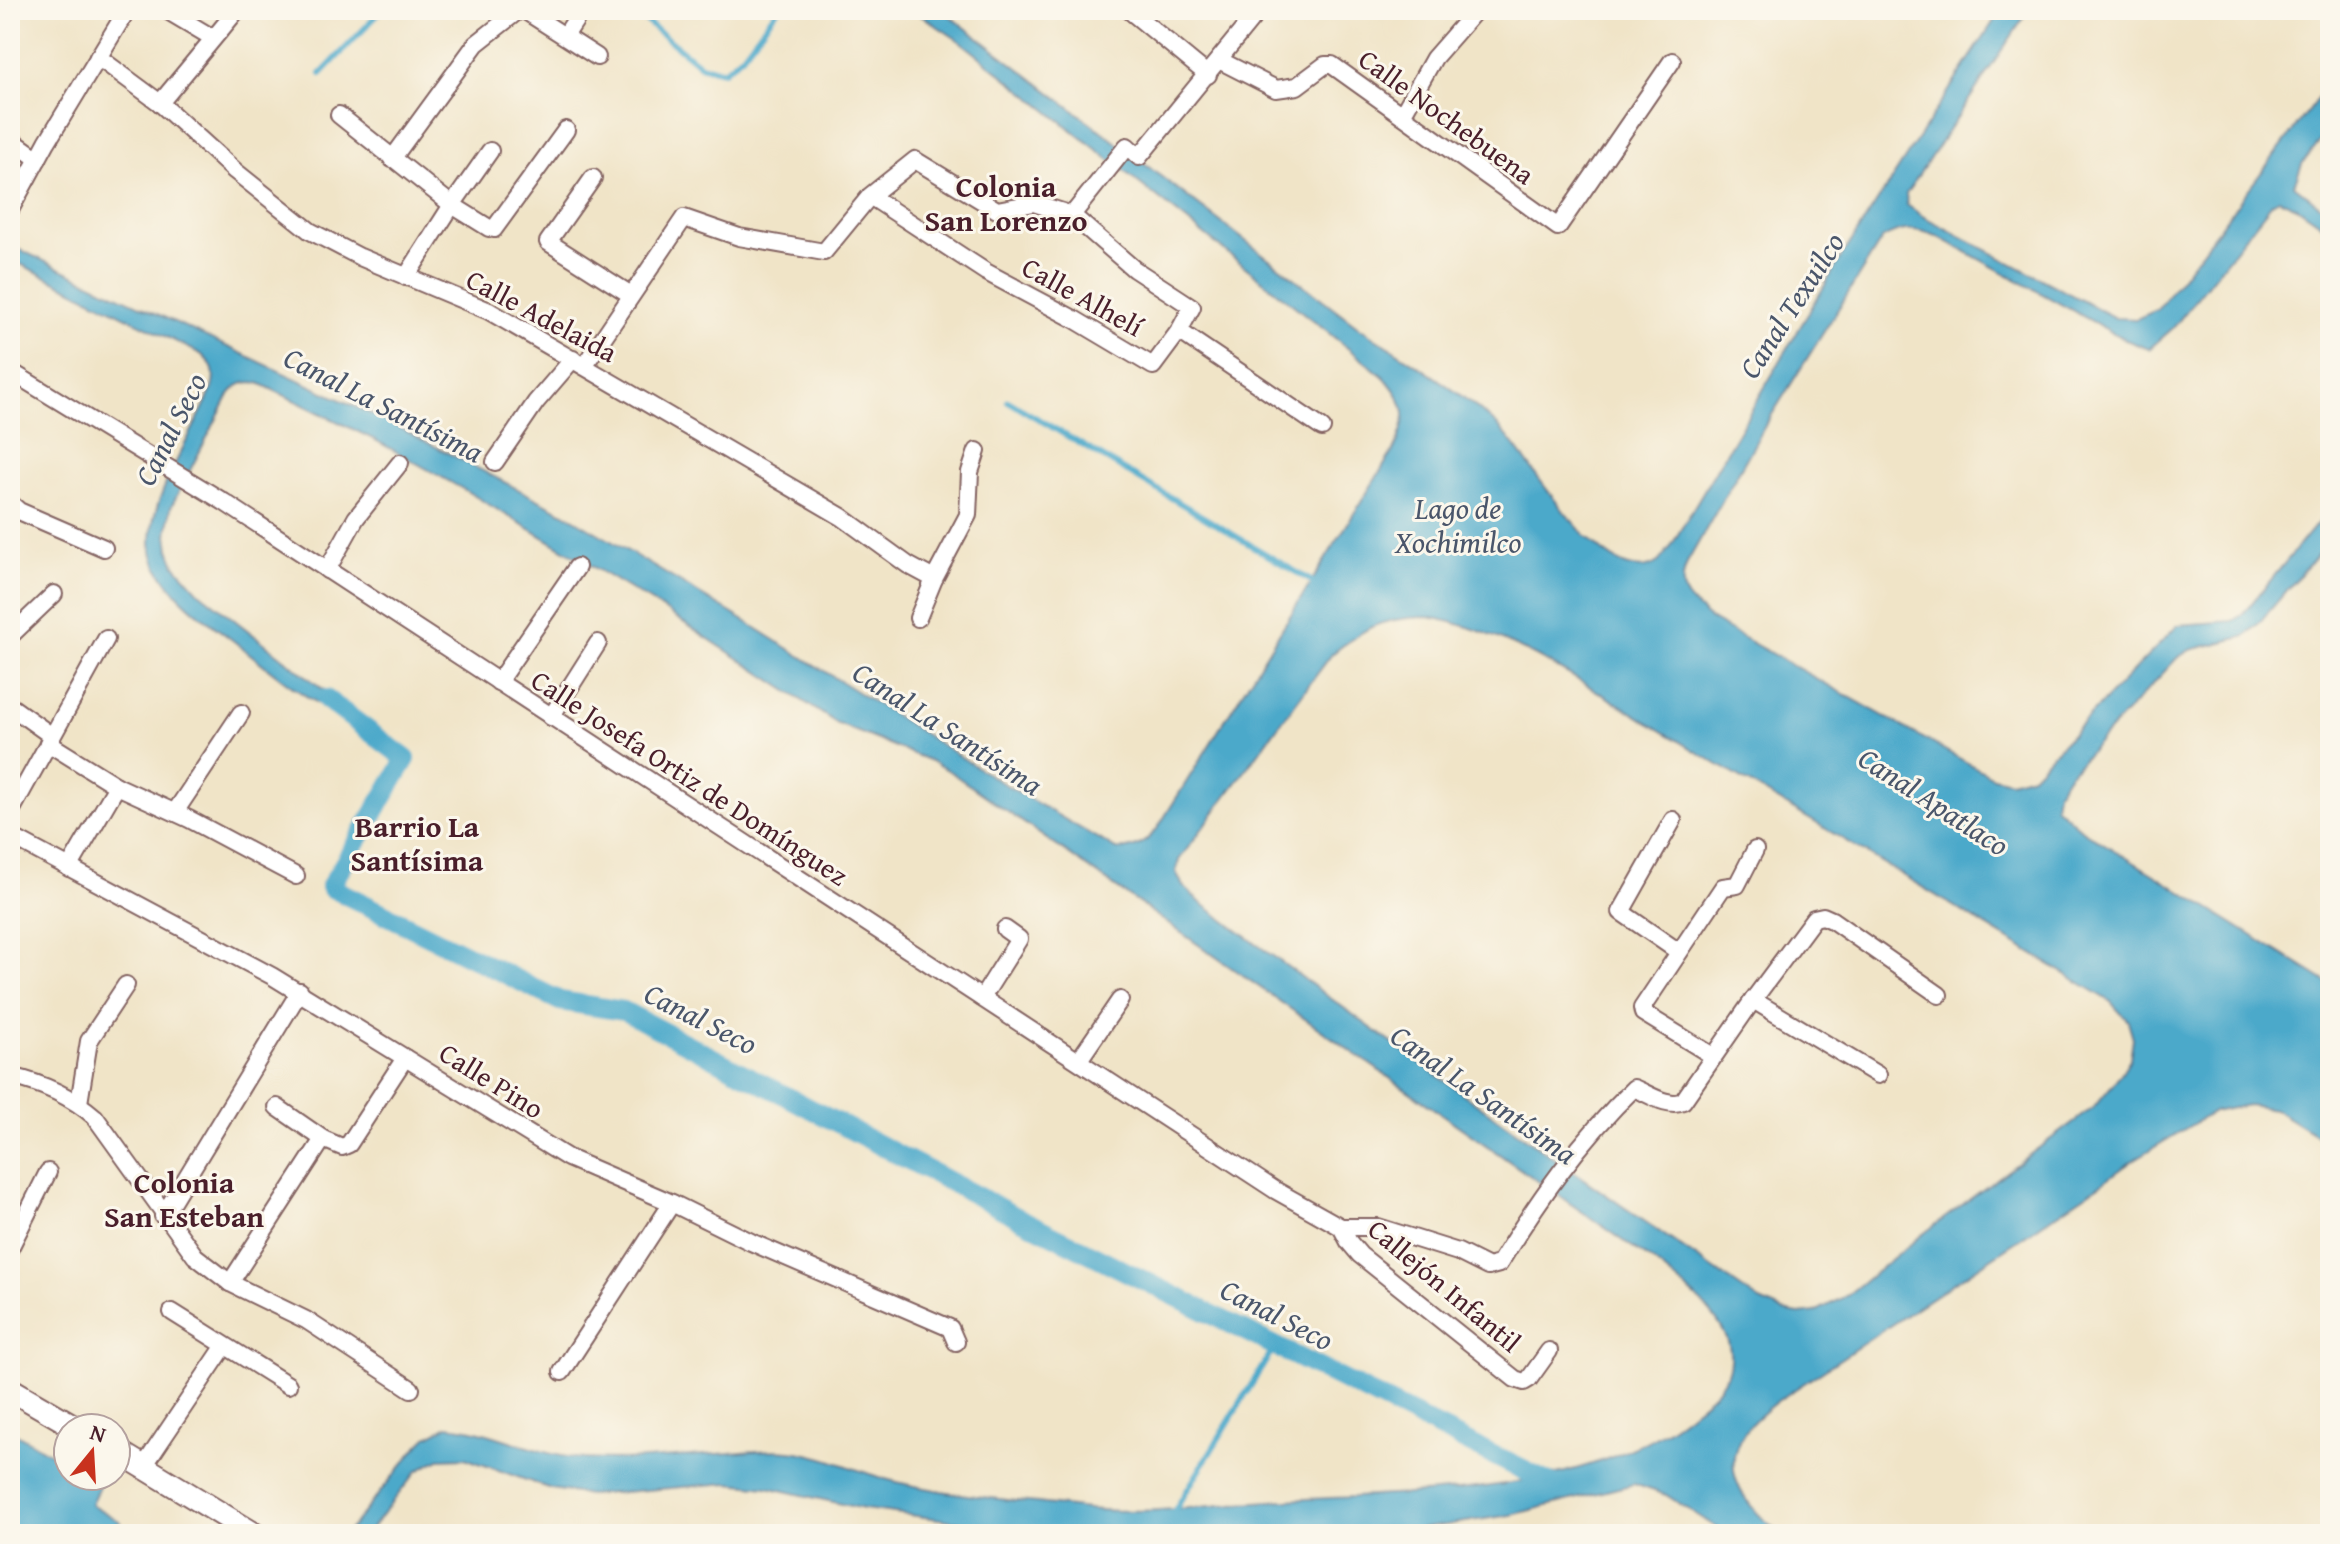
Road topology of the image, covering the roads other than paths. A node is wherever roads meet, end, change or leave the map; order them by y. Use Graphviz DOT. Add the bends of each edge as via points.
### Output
graph roads {
  1 [pos="127,10"];
  2 [pos="237,10"];
  3 [pos="522,10"];
  4 [pos="582,10"];
  5 [pos="1129,10"];
  6 [pos="1259,10"];
  7 [pos="1476,10"];
  8 [pos="170,11"];
  9 [pos="565,36"];
  10 [pos="213,38"];
  11 [pos="98,57"];
  12 [pos="597,57"];
  13 [pos="1219,60"];
  14 [pos="1672,61"];
  15 [pos="1208,75"];
  16 [pos="160,103"];
  17 [pos="339,115"];
  18 [pos="1402,115"];
  19 [pos="566,130"];
  20 [pos="10,139"];
  21 [pos="490,151"];
  22 [pos="38,159"];
  23 [pos="392,159"];
  24 [pos="593,178"];
  25 [pos="870,196"];
  26 [pos="452,205"];
  27 [pos="10,210"];
  28 [pos="1072,215"];
  29 [pos="406,277"];
  30 [pos="631,295"];
  31 [pos="1179,331"];
  32 [pos="578,363"];
  33 [pos="10,371"];
  34 [pos="1322,428"];
  35 [pos="977,451"];
  36 [pos="495,462"];
  37 [pos="400,463"];
  38 [pos="10,503"];
  39 [pos="104,548"];
  40 [pos="577,567"];
  41 [pos="327,570"];
  42 [pos="934,579"];
  43 [pos="54,594"];
  44 [pos="918,618"];
  45 [pos="10,636"];
  46 [pos="106,639"];
  47 [pos="598,643"];
  48 [pos="498,682"];
  49 [pos="10,706"];
  50 [pos="241,713"];
  51 [pos="551,717"];
  52 [pos="50,740"];
  53 [pos="117,786"];
  54 [pos="175,812"];
  55 [pos="10,813"];
  56 [pos="1673,820"];
  57 [pos="10,836"];
  58 [pos="1755,850"];
  59 [pos="69,868"];
  60 [pos="296,876"];
  61 [pos="1005,929"];
  62 [pos="1679,952"];
  63 [pos="126,985"];
  64 [pos="300,991"];
  65 [pos="1939,995"];
  66 [pos="982,998"];
  67 [pos="1120,1000"];
  68 [pos="1753,1000"];
  69 [pos="1713,1056"];
  70 [pos="405,1058"];
  71 [pos="1079,1060"];
  72 [pos="1878,1075"];
  73 [pos="10,1076"];
  74 [pos="79,1103"];
  75 [pos="277,1107"];
  76 [pos="323,1139"];
  77 [pos="48,1172"];
  78 [pos="672,1203"];
  79 [pos="163,1216"];
  80 [pos="1341,1227"];
  81 [pos="10,1248"];
  82 [pos="230,1283"];
  83 [pos="172,1312"];
  84 [pos="956,1342"];
  85 [pos="224,1347"];
  86 [pos="1549,1351"];
  87 [pos="562,1372"];
  88 [pos="288,1385"];
  89 [pos="10,1389"];
  90 [pos="411,1389"];
  91 [pos="52,1413"];
  92 [pos="132,1459"];
  93 [pos="144,1466"];
  94 [pos="254,1534"];
  1 -- 11 [label="street"];
  2 -- 10 [label="street"];
  3 -- 9 [label="street"];
  3 -- 23 [label="street" via="476,44"];
  4 -- 9 [label="street"];
  5 -- 15 [label="street"];
  6 -- 13 [label="street"];
  7 -- 18 [label="street" via="1434,58"];
  8 -- 10 [label="street"];
  9 -- 12 [label="street"];
  10 -- 16 [label="street"];
  11 -- 16 [label="street, Calle Adelaida"];
  11 -- 22 [label="street"];
  13 -- 15 [label="street"];
  13 -- 18 [label="street, Calle Nochebuena" via="1276,89 1297,86 1332,65"];
  14 -- 18 [label="street, Calle Nochebuena" via="1558,227"];
  15 -- 28 [label="street" via="1139,157 1127,146 1124,149"];
  16 -- 29 [label="street, Calle Adelaida" via="310,231"];
  17 -- 23 [label="street"];
  19 -- 26 [label="street" via="494,229"];
  20 -- 22 [label="street"];
  21 -- 26 [label="street"];
  22 -- 27 [label="street"];
  23 -- 26 [label="street"];
  24 -- 30 [label="street" via="548,242"];
  25 -- 28 [label="street" via="915,160 997,210 1034,203"];
  25 -- 30 [label="street" via="824,252 739,237 684,218"];
  25 -- 31 [label="street, Calle Alhelí" via="986,272 1153,366"];
  26 -- 29 [label="street"];
  28 -- 31 [label="street" via="1134,269 1192,307"];
  29 -- 32 [label="street, Calle Adelaida" via="489,311"];
  30 -- 32 [label="street"];
  31 -- 34 [label="street"];
  32 -- 36 [label="street" via="536,402"];
  32 -- 42 [label="street, Calle Adelaida" via="842,517"];
  33 -- 41 [label="street, Calle Josefa Ortiz de Domínguez"];
  35 -- 42 [label="street" via="970,472 968,515"];
  37 -- 41 [label="street" via="356,518"];
  38 -- 39 [label="street"];
  40 -- 48 [label="street"];
  41 -- 48 [label="street, Calle Josefa Ortiz de Domínguez"];
  42 -- 44 [label="street"];
  43 -- 45 [label="street"];
  46 -- 52 [label="street"];
  47 -- 51 [label="street"];
  48 -- 51 [label="street, Calle Josefa Ortiz de Domínguez"];
  49 -- 52 [label="street"];
  50 -- 54 [label="street"];
  51 -- 66 [label="street, Calle Josefa Ortiz de Domínguez"];
  52 -- 53 [label="street"];
  52 -- 55 [label="street"];
  53 -- 54 [label="street"];
  53 -- 59 [label="street"];
  54 -- 60 [label="street"];
  56 -- 62 [label="street" via="1621,912"];
  57 -- 59 [label="street, Calle Pino"];
  58 -- 62 [label="street" via="1737,885 1723,887"];
  59 -- 64 [label="street, Calle Pino"];
  61 -- 66 [label="street" via="1019,939"];
  62 -- 69 [label="street" via="1643,1013"];
  63 -- 74 [label="street" via="89,1041"];
  64 -- 70 [label="street, Calle Pino"];
  64 -- 79 [label="street"];
  65 -- 68 [label="street" via="1823,916 1814,918"];
  66 -- 71 [label="street, Calle Josefa Ortiz de Domínguez"];
  67 -- 71 [label="street"];
  68 -- 69 [label="street"];
  68 -- 72 [label="street"];
  69 -- 80 [label="street, Callejón Infantil" via="1683,1101 1670,1103 1634,1088 1603,1117 1499,1264 1488,1267 1432,1242 1378,1227"];
  70 -- 76 [label="street" via="349,1144 342,1147"];
  70 -- 78 [label="street, Calle Pino" via="568,1158"];
  71 -- 80 [label="street, Calle Josefa Ortiz de Domínguez" via="1275,1190"];
  73 -- 74 [label="street"];
  74 -- 79 [label="street" via="95,1117"];
  75 -- 76 [label="street"];
  76 -- 82 [label="street"];
  77 -- 81 [label="street"];
  78 -- 84 [label="street, Calle Pino" via="950,1328"];
  78 -- 87 [label="street"];
  79 -- 82 [label="street" via="195,1256"];
  80 -- 86 [label="street, Callejón Infantil" via="1360,1255 1515,1379 1529,1379"];
  82 -- 90 [label="street" via="306,1320"];
  83 -- 85 [label="street"];
  85 -- 88 [label="street"];
  85 -- 93 [label="street"];
  89 -- 91 [label="street"];
  92 -- 93 [label="street"];
  93 -- 94 [label="street"];
}
